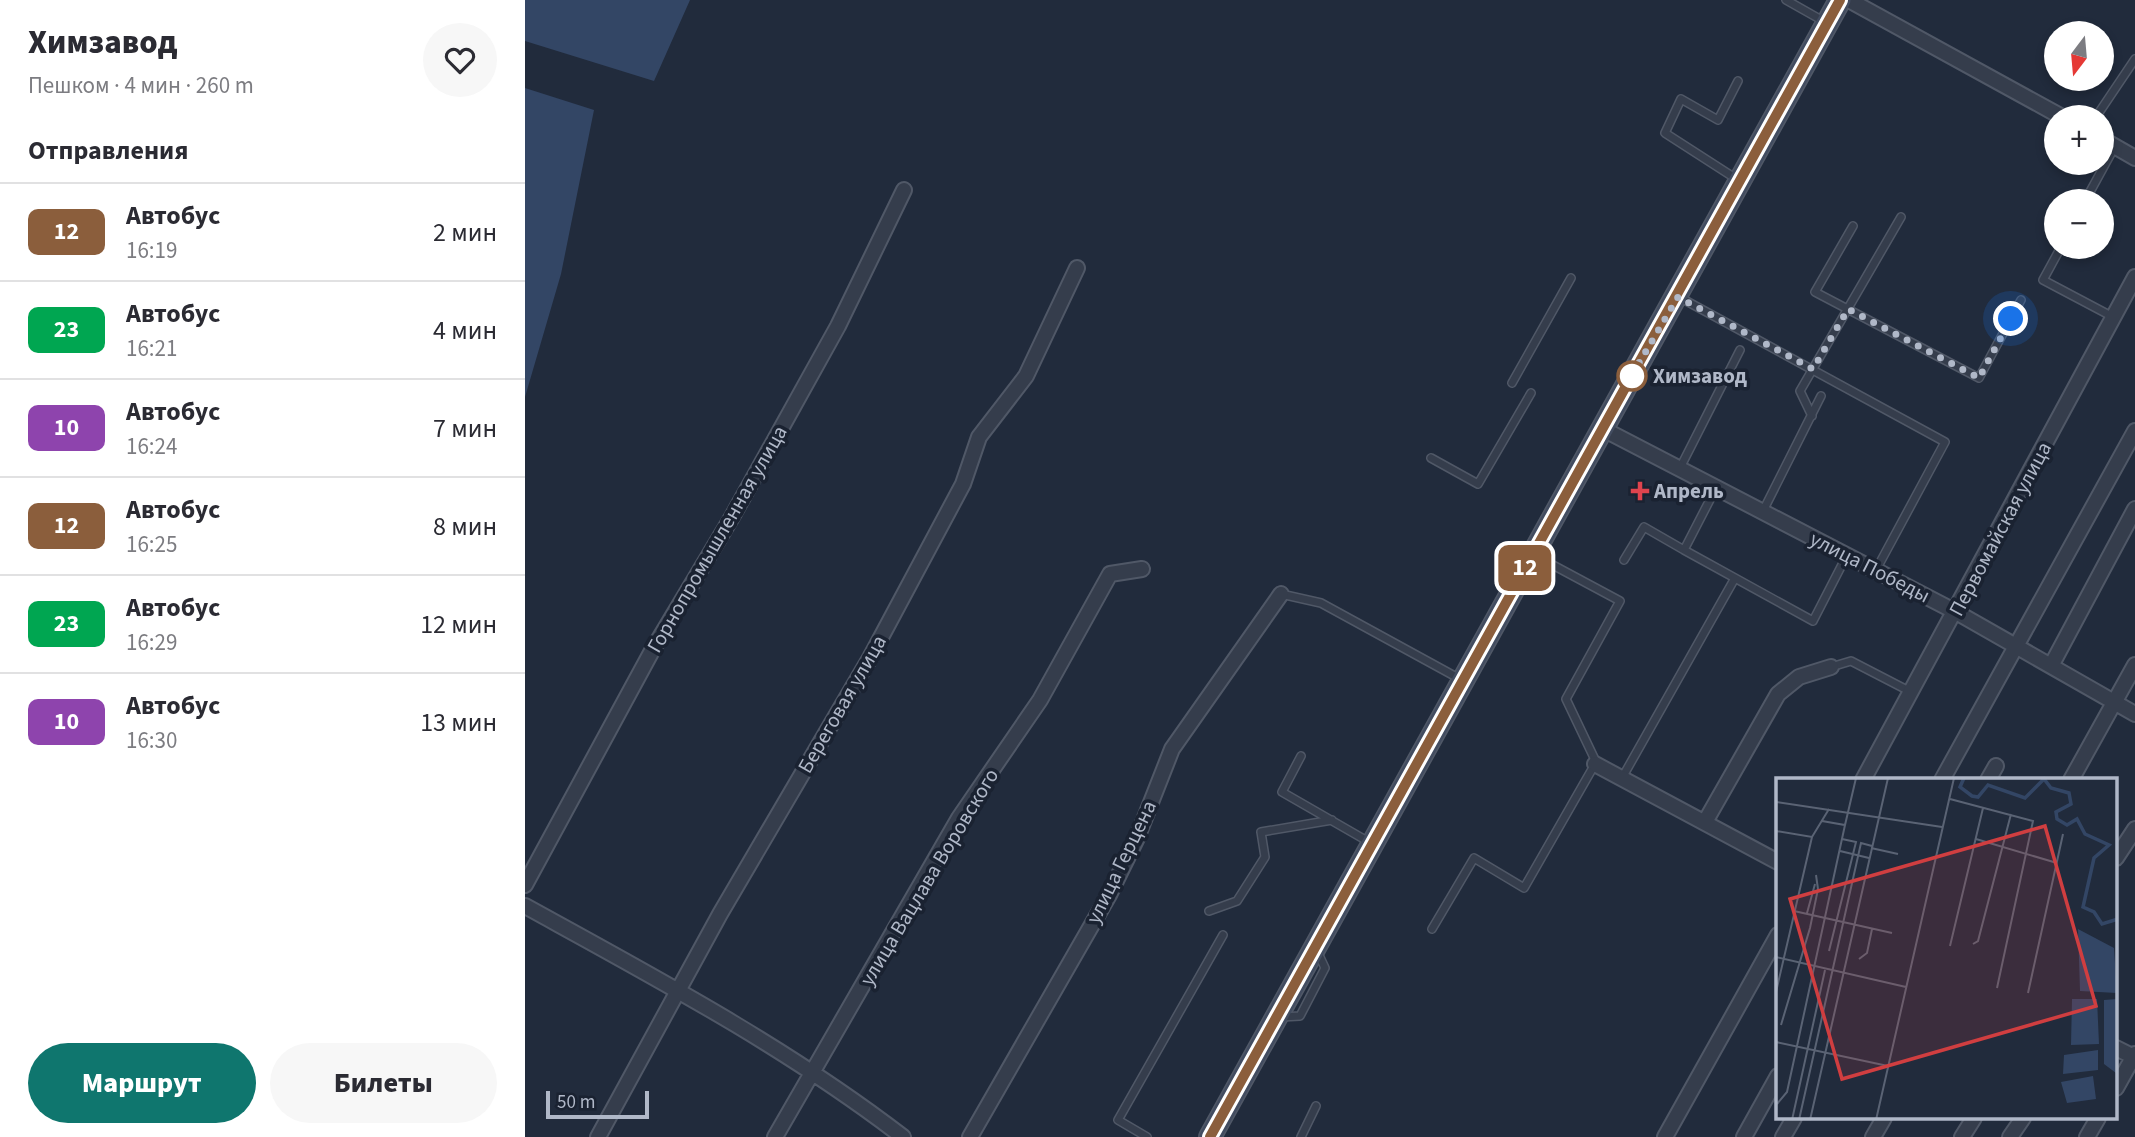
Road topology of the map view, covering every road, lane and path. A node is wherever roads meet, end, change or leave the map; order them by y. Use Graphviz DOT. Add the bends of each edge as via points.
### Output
graph roads {
  1 [pos="1786,0"];
  2 [pos="1840,0"];
  3 [pos="1849,0"];
  4 [pos="1828,24"];
  5 [pos="2135,60"];
  6 [pos="1738,80"];
  7 [pos="2104,105"];
  8 [pos="2044,107"];
  9 [pos="2114,146"];
  10 [pos="2135,158"];
  11 [pos="1742,182"];
  12 [pos="904,190"];
  13 [pos="1901,217"];
  14 [pos="1853,226"];
  15 [pos="2054,259"];
  16 [pos="1077,268"];
  17 [pos="2135,277"];
  18 [pos="1571,278"];
  19 [pos="1678,297"];
  20 [pos="2021,300"];
  21 [pos="1848,309"];
  22 [pos="2113,317"];
  23 [pos="1739,350"];
  24 [pos="1813,369"];
  25 [pos="1512,383"];
  26 [pos="1531,393"];
  27 [pos="1821,396"];
  28 [pos="1812,416"];
  29 [pos="1601,428"];
  30 [pos="2135,430"];
  31 [pos="1431,458"];
  32 [pos="1680,469"];
  33 [pos="1716,488"];
  34 [pos="2135,509"];
  35 [pos="1763,512"];
  36 [pos="1684,550"];
  37 [pos="1532,554"];
  38 [pos="1847,555"];
  39 [pos="1624,560"];
  40 [pos="1142,569"];
  41 [pos="1876,570"];
  42 [pos="1735,579"];
  43 [pos="1281,594"];
  44 [pos="1956,612"];
  45 [pos="2016,646"];
  46 [pos="2135,665"];
  47 [pos="2051,666"];
  48 [pos="1831,667"];
  49 [pos="1463,680"];
  50 [pos="1912,692"];
  51 [pos="2114,702"];
  52 [pos="2135,714"];
  53 [pos="1301,756"];
  54 [pos="1596,765"];
  55 [pos="1996,766"];
  56 [pos="1864,778"];
  57 [pos="1943,778"];
  58 [pos="1989,778"];
  59 [pos="2072,778"];
  60 [pos="1622,779"];
  61 [pos="1332,820"];
  62 [pos="1705,822"];
  63 [pos="2135,829"];
  64 [pos="1373,844"];
  65 [pos="2117,856"];
  66 [pos="1776,861"];
  67 [pos="525,885"];
  68 [pos="525,905"];
  69 [pos="1209,911"];
  70 [pos="1431,929"];
  71 [pos="1223,936"];
  72 [pos="1776,939"];
  73 [pos="679,990"];
  74 [pos="2117,1048"];
  75 [pos="2134,1056"];
  76 [pos="811,1071"];
  77 [pos="1776,1080"];
  78 [pos="2117,1086"];
  79 [pos="1316,1106"];
  80 [pos="1793,1120"];
  81 [pos="1883,1120"];
  82 [pos="1973,1120"];
  83 [pos="2022,1120"];
  84 [pos="2097,1120"];
  85 [pos="598,1137"];
  86 [pos="775,1137"];
  87 [pos="903,1137"];
  88 [pos="970,1137"];
  89 [pos="1147,1137"];
  90 [pos="1210,1137"];
  91 [pos="1301,1137"];
  92 [pos="1665,1137"];
  93 [pos="1744,1137"];
  94 [pos="1783,1137"];
  95 [pos="1873,1137"];
  96 [pos="1962,1137"];
  97 [pos="2010,1137"];
  98 [pos="2087,1137"];
  1 -- 4 [label="lane"];
  2 -- 4 [label="main road"];
  3 -- 8 [label="street"];
  4 -- 11 [label="main road"];
  5 -- 7 [label="lane"];
  6 -- 11 [label="lane" via="1718,120 1681,99 1665,134"];
  9 -- 10 [label="street"];
  11 -- 19 [label="main road"];
  12 -- 67 [label="street, Горнопромышленная улица" via="838,326 653,649"];
  13 -- 21 [label="lane"];
  14 -- 21 [label="lane" via="1815,292"];
  15 -- 22 [label="lane" via="2043,280"];
  16 -- 73 [label="street, Береговая улица" via="1025,376 979,437 963,484 870,659"];
  17 -- 22 [label="street, Первомайская улица"];
  18 -- 25 [label="lane"];
  19 -- 24 [label="lane"];
  19 -- 29 [label="main road"];
  20 -- 21 [label="lane" via="1979,378"];
  21 -- 24 [label="lane"];
  22 -- 44 [label="street, Первомайская улица"];
  23 -- 32 [label="lane"];
  24 -- 28 [label="lane" via="1800,391"];
  24 -- 41 [label="lane" via="1945,442"];
  26 -- 31 [label="lane" via="1478,484"];
  27 -- 28 [label="lane"];
  28 -- 35 [label="lane"];
  29 -- 32 [label="street, улица Победы"];
  29 -- 37 [label="main road"];
  30 -- 45 [label="street"];
  32 -- 33 [label="street, улица Победы"];
  33 -- 35 [label="street, улица Победы"];
  33 -- 36 [label="lane"];
  34 -- 47 [label="street"];
  35 -- 38 [label="street, улица Победы"];
  36 -- 39 [label="lane" via="1644,527"];
  36 -- 42 [label="lane"];
  37 -- 49 [label="main road"];
  37 -- 54 [label="lane" via="1619,601 1566,699"];
  38 -- 41 [label="street, улица Победы"];
  38 -- 42 [label="lane" via="1813,621"];
  40 -- 76 [label="street, улица Вацлава Воровского" via="1110,574 1040,700 960,818"];
  41 -- 44 [label="street, улица Победы"];
  42 -- 60 [label="lane"];
  43 -- 49 [label="lane" via="1321,603"];
  43 -- 88 [label="street, улица Герцена" via="1173,749 1109,895"];
  44 -- 45 [label="street, улица Победы"];
  44 -- 50 [label="street, Первомайская улица"];
  45 -- 47 [label="street, улица Победы"];
  45 -- 57 [label="street"];
  46 -- 51 [label="street"];
  47 -- 51 [label="street, улица Победы"];
  48 -- 50 [label="lane" via="1851,661"];
  48 -- 62 [label="street" via="1799,677 1778,694"];
  49 -- 64 [label="main road"];
  50 -- 56 [label="street, Первомайская улица"];
  51 -- 52 [label="street, улица Победы"];
  51 -- 59 [label="street"];
  53 -- 61 [label="lane" via="1282,792"];
  54 -- 60 [label="street"];
  54 -- 70 [label="lane" via="1524,888 1474,858"];
  55 -- 58 [label="street"];
  60 -- 62 [label="street"];
  61 -- 64 [label="lane"];
  61 -- 69 [label="lane" via="1261,832 1265,858 1237,901"];
  62 -- 66 [label="street"];
  63 -- 65 [label="street"];
  64 -- 90 [label="main road"];
  68 -- 73 [label="street"];
  71 -- 89 [label="lane" via="1118,1120"];
  72 -- 92 [label="street"];
  73 -- 76 [label="street"];
  73 -- 85 [label="street, Береговая улица"];
  74 -- 75 [label="street"];
  75 -- 78 [label="street"];
  76 -- 86 [label="street, улица Вацлава Воровского"];
  76 -- 87 [label="street"];
  77 -- 93 [label="street"];
  79 -- 91 [label="lane"];
  80 -- 94 [label="street"];
  81 -- 95 [label="street"];
  82 -- 96 [label="street"];
  83 -- 97 [label="street"];
  84 -- 98 [label="street"];
}
